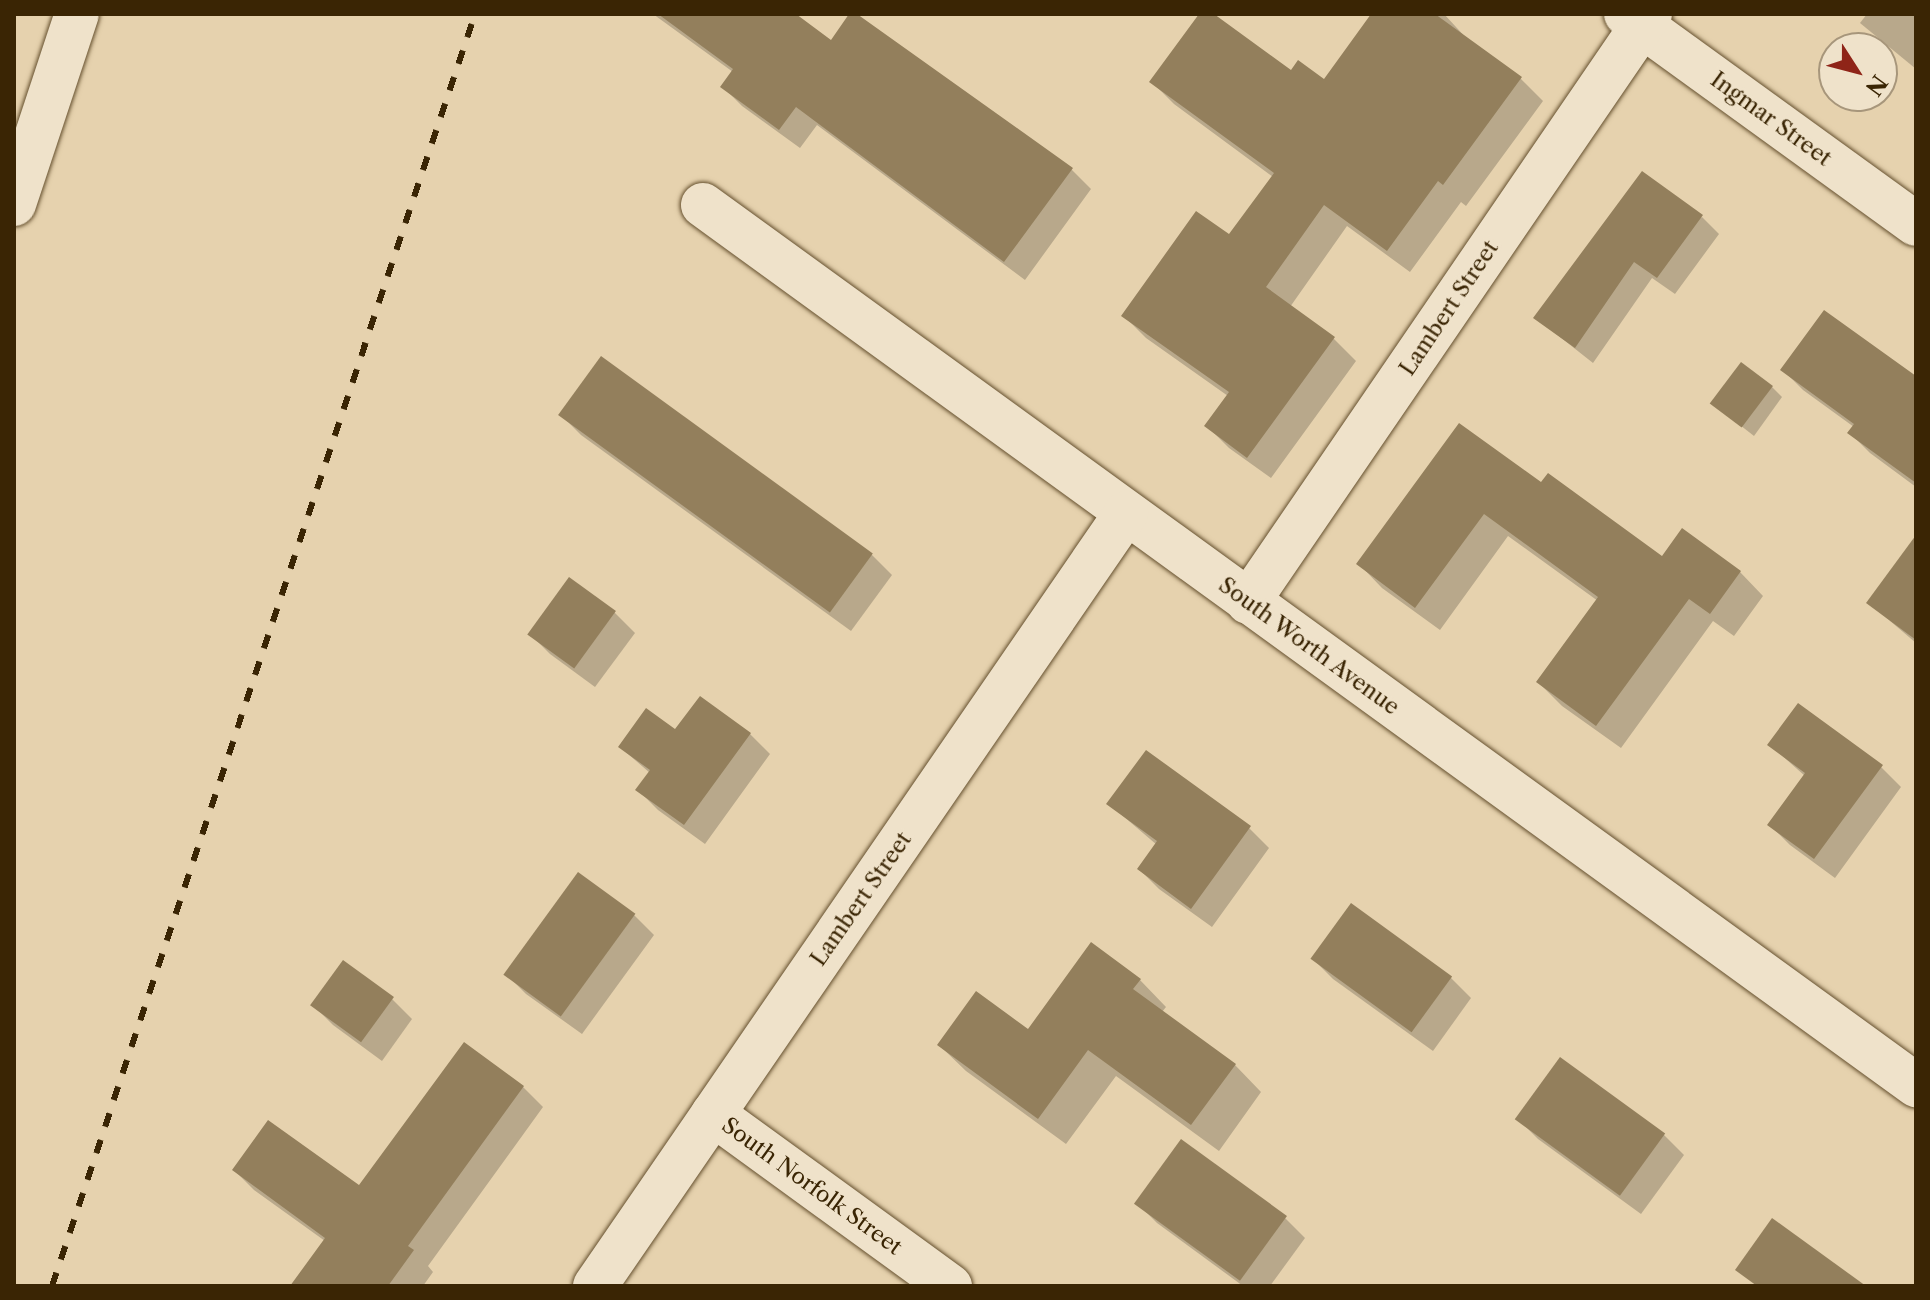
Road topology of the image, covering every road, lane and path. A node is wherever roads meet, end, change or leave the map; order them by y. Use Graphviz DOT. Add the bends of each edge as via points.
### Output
graph roads {
  1 [pos="77,14"];
  2 [pos="1639,18"];
  3 [pos="15,198"];
  4 [pos="703,205"];
  5 [pos="1916,224"];
  6 [pos="1126,513"];
  7 [pos="1248,602"];
  8 [pos="1916,1085"];
  9 [pos="713,1114"];
  10 [pos="595,1286"];
  11 [pos="950,1286"];
  1 -- 3 [label="street"];
  2 -- 5 [label="street, Ingmar Street"];
  2 -- 7 [label="street, Lambert Street"];
  4 -- 6 [label="street, South Worth Avenue"];
  6 -- 7 [label="street, South Worth Avenue"];
  6 -- 9 [label="street, Lambert Street"];
  7 -- 8 [label="street, South Worth Avenue"];
  9 -- 10 [label="street, Lambert Street"];
  9 -- 11 [label="street, South Norfolk Street"];
}
